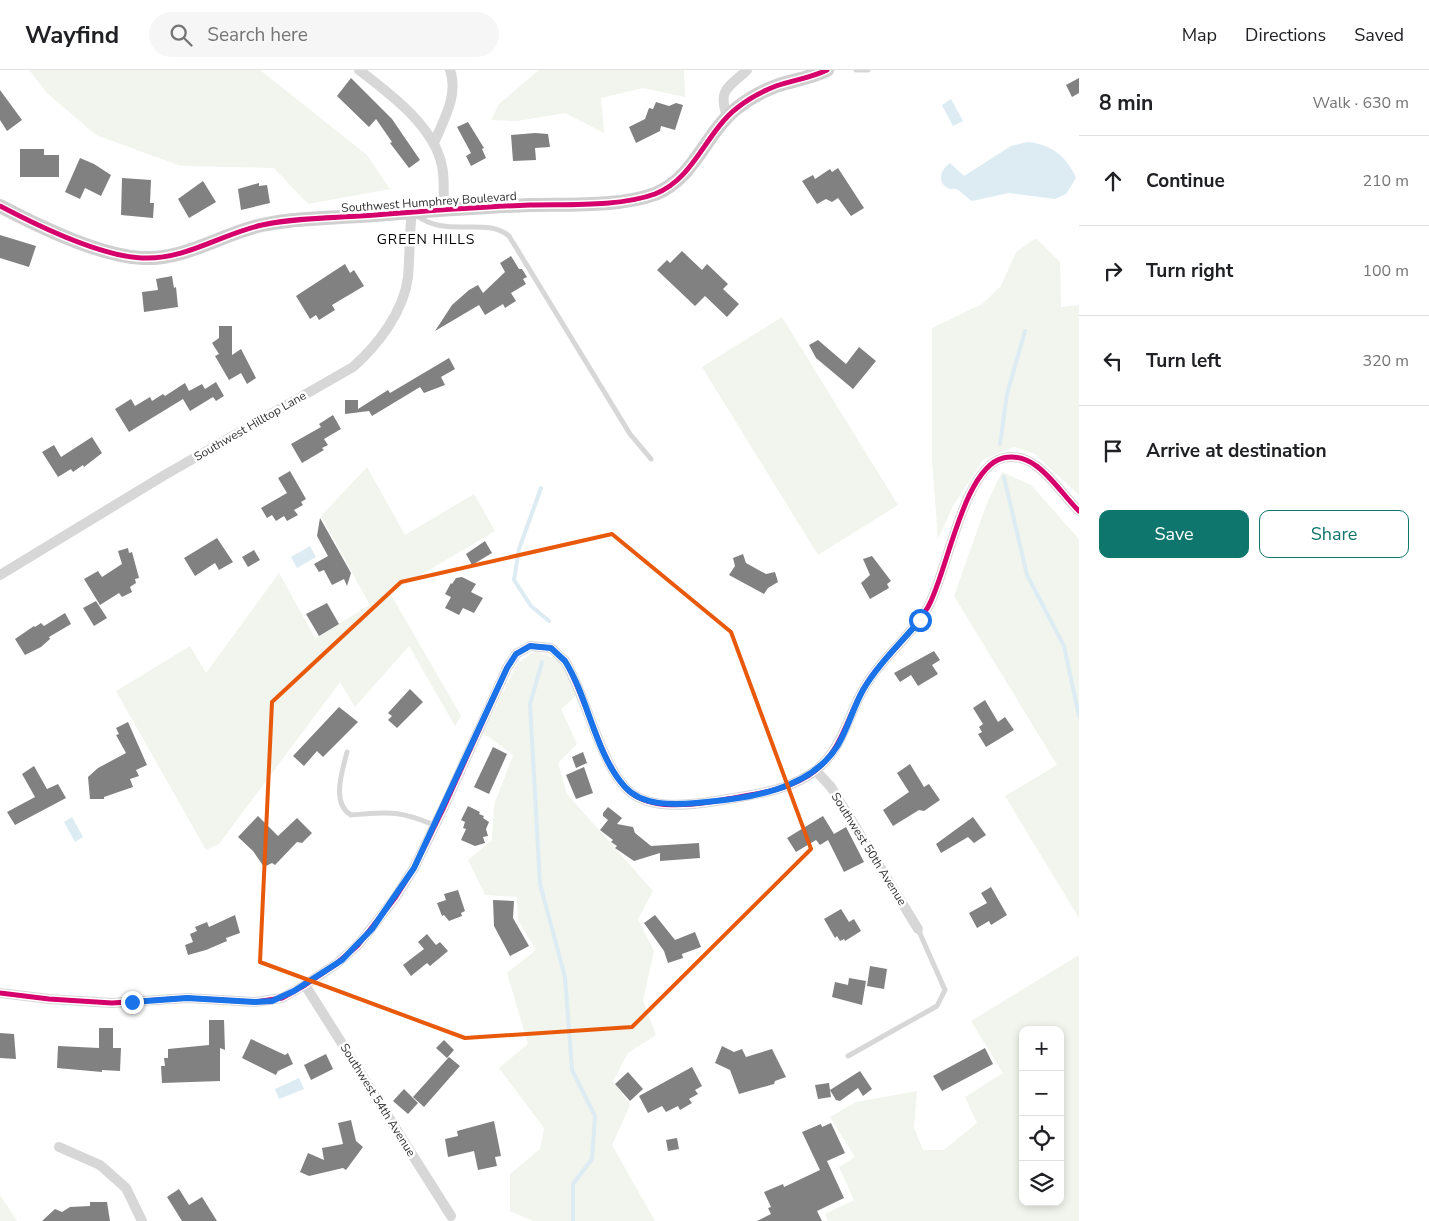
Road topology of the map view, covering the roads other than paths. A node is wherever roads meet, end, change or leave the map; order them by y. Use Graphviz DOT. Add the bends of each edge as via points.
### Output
graph roads {
  1 [pos="359,70"];
  2 [pos="450,70"];
  3 [pos="747,70"];
  4 [pos="827,70"];
  5 [pos="856,70"];
  6 [pos="868,70"];
  7 [pos="727,117"];
  8 [pos="434,143"];
  9 [pos="0,206"];
  10 [pos="444,209"];
  11 [pos="412,212"];
  12 [pos="651,459"];
  13 [pos="1079,511"];
  14 [pos="0,575"];
  15 [pos="347,752"];
  16 [pos="816,771"];
  17 [pos="435,825"];
  18 [pos="918,929"];
  19 [pos="305,985"];
  20 [pos="0,993"];
  21 [pos="848,1056"];
  22 [pos="59,1147"];
  23 [pos="451,1216"];
  24 [pos="142,1221"];
  1 -- 8 [label="street" via="403,106"];
  2 -- 8 [label="street" via="453,89 450,104"];
  3 -- 7 [label="street" via="724,91 721,100"];
  4 -- 7 [label="main road, Southwest Humphrey Boulevard" via="774,86"];
  5 -- 6 [label="lane"];
  7 -- 10 [label="main road, Southwest Humphrey Boulevard" via="683,176 648,196 591,203"];
  8 -- 10 [label="street" via="443,167"];
  9 -- 11 [label="main road, Southwest Humphrey Boulevard" via="98,248 141,258 182,254 264,224"];
  10 -- 11 [label="main road, Southwest Humphrey Boulevard"];
  11 -- 12 [label="lane" via="427,224 444,228 496,228 509,236 630,434"];
  11 -- 14 [label="street, Southwest Hilltop Lane" via="408,279 385,331 366,356 353,367 163,476"];
  13 -- 16 [label="street" via="1037,466 1026,460 1001,459 985,470 963,508 929,606 869,680 837,747"];
  15 -- 17 [label="lane" via="340,799 345,812 352,815 403,813"];
  16 -- 17 [label="street" via="786,786 704,803 660,803 637,796 625,787 611,766 565,661 551,648 530,646 516,654 507,668"];
  16 -- 18 [label="street, Southwest 50th Avenue" via="831,787"];
  17 -- 19 [label="street" via="414,868 372,929 342,960"];
  18 -- 21 [label="lane" via="945,990 937,1006"];
  19 -- 20 [label="street" via="277,999 255,1002 187,998 112,1003"];
  19 -- 23 [label="street, Southwest 54th Avenue"];
  22 -- 24 [label="street" via="79,1154 107,1171 126,1188"];
}
